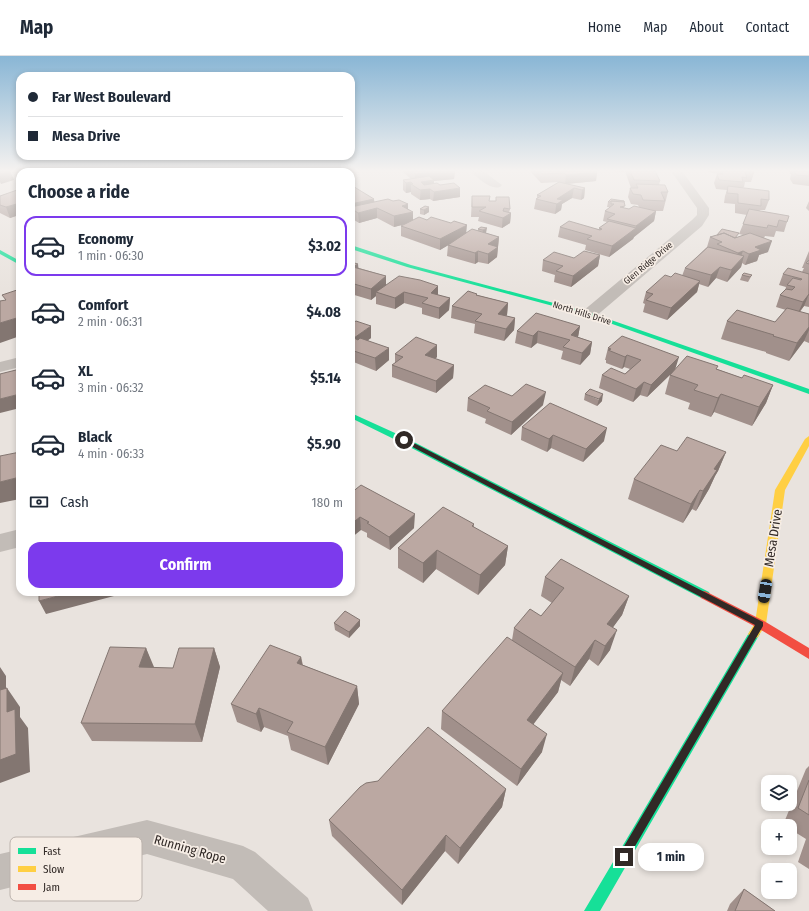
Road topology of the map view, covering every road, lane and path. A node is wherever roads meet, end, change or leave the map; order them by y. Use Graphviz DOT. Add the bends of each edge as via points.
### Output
graph roads {
  1 [pos="703,211"];
  2 [pos="355,248"];
  3 [pos="0,252"];
  4 [pos="16,261"];
  5 [pos="589,314"];
  6 [pos="16,363"];
  7 [pos="0,367"];
  8 [pos="809,392"];
  9 [pos="355,417"];
  10 [pos="809,439"];
  11 [pos="16,539"];
  12 [pos="0,543"];
  13 [pos="760,624"];
  14 [pos="809,654"];
  15 [pos="142,838"];
  16 [pos="10,870"];
  17 [pos="0,872"];
  18 [pos="294,911"];
  19 [pos="592,911"];
  1 -- 5 [label="street, Glen Ridge Drive" via="697,223"];
  2 -- 5 [label="street, North Hills Drive" via="409,266"];
  3 -- 4 [label="street"];
  5 -- 8 [label="street, North Hills Drive"];
  6 -- 7 [label="street"];
  9 -- 13 [label="street"];
  10 -- 13 [label="street, Mesa Drive" via="780,490"];
  11 -- 12 [label="street"];
  13 -- 14 [label="street"];
  13 -- 19 [label="street, Mesa Drive"];
  15 -- 18 [label="street, Running Rope" via="148,837 243,864"];
  16 -- 17 [label="street, Running Rope"];
}
